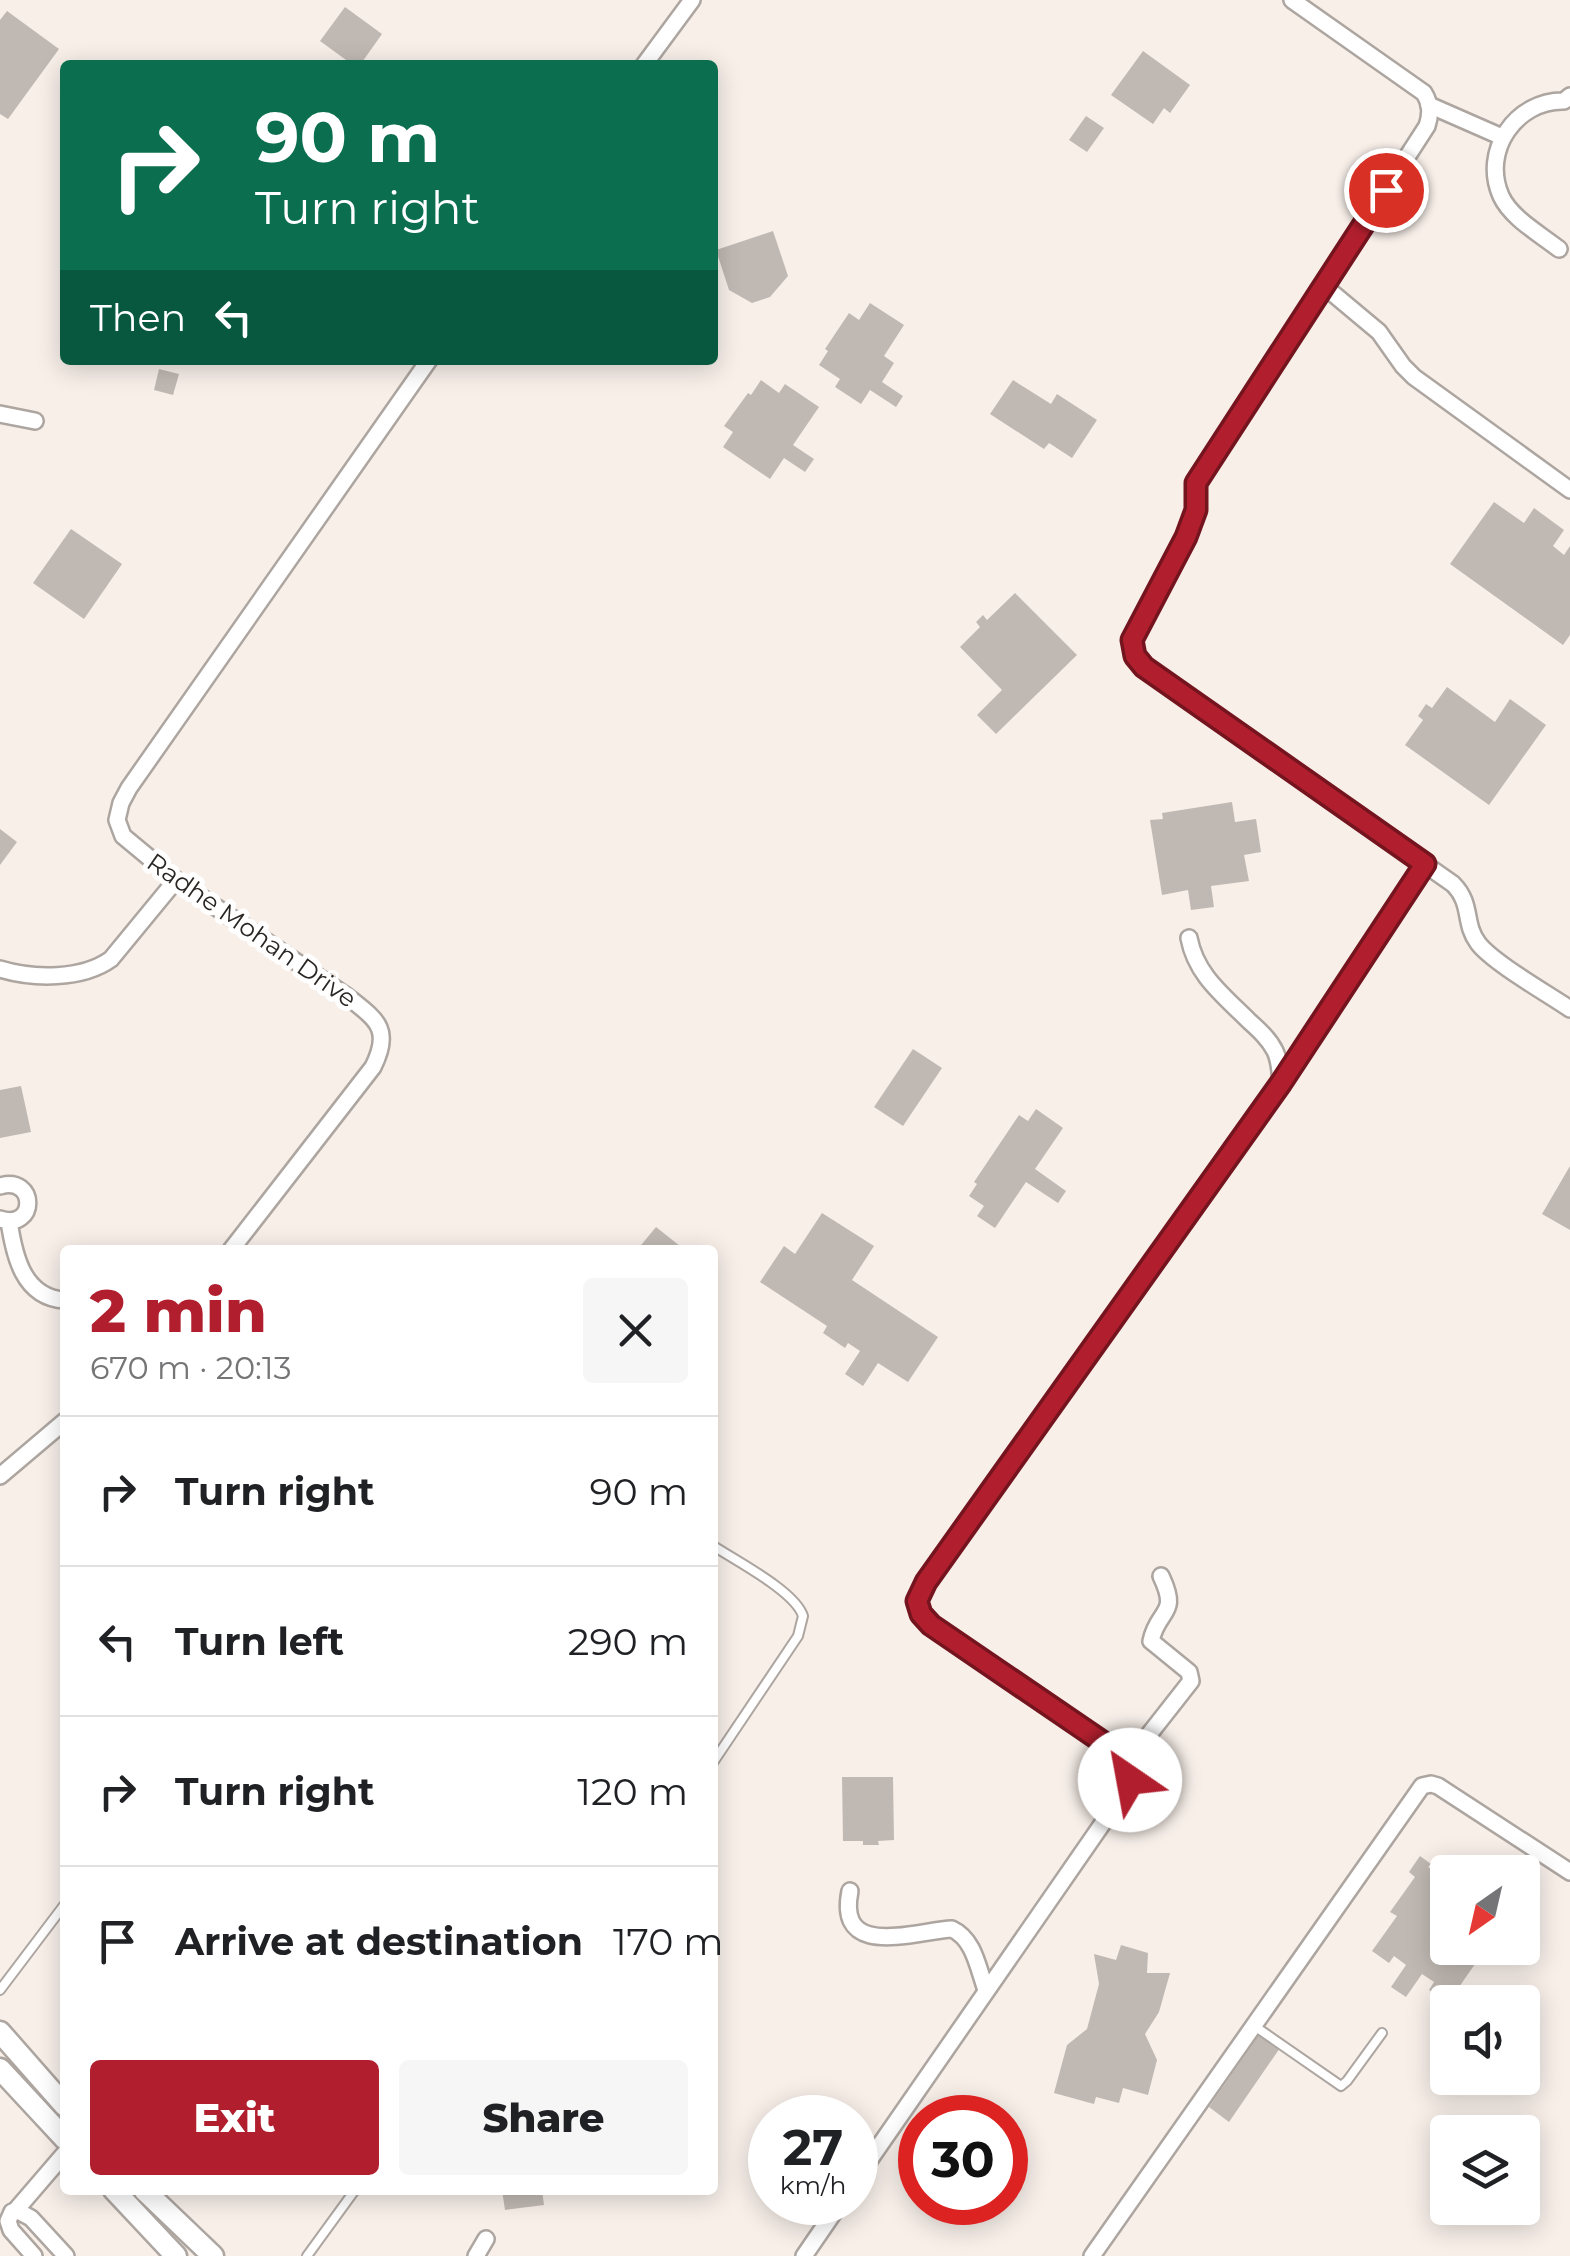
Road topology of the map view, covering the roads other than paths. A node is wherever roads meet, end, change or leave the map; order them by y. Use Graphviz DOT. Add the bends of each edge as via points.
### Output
graph roads {
  1 [pos="692,0"];
  2 [pos="1292,0"];
  3 [pos="648,60"];
  4 [pos="1567,98"];
  5 [pos="1429,105"];
  6 [pos="1570,118"];
  7 [pos="1502,136"];
  8 [pos="1559,250"];
  9 [pos="1324,286"];
  10 [pos="422,365"];
  11 [pos="0,414"];
  12 [pos="35,421"];
  13 [pos="1570,490"];
  14 [pos="1425,864"];
  15 [pos="176,880"];
  16 [pos="1188,938"];
  17 [pos="0,968"];
  18 [pos="1570,1009"];
  19 [pos="1281,1083"];
  20 [pos="0,1186"];
  21 [pos="4,1220"];
  22 [pos="235,1245"];
  23 [pos="60,1300"];
  24 [pos="60,1425"];
  25 [pos="0,1476"];
  26 [pos="718,1549"];
  27 [pos="1161,1576"];
  28 [pos="718,1755"];
  29 [pos="1129,1760"];
  30 [pos="1570,1872"];
  31 [pos="850,1891"];
  32 [pos="60,1911"];
  33 [pos="0,1990"];
  34 [pos="986,1990"];
  35 [pos="1253,2025"];
  36 [pos="0,2032"];
  37 [pos="1382,2033"];
  38 [pos="0,2069"];
  39 [pos="60,2100"];
  40 [pos="60,2133"];
  41 [pos="878,2148"];
  42 [pos="60,2159"];
  43 [pos="119,2195"];
  44 [pos="149,2195"];
  45 [pos="351,2195"];
  46 [pos="16,2210"];
  47 [pos="825,2225"];
  48 [pos="486,2240"];
  49 [pos="34,2256"];
  50 [pos="66,2256"];
  51 [pos="176,2256"];
  52 [pos="213,2256"];
  53 [pos="306,2256"];
  54 [pos="476,2256"];
  55 [pos="804,2256"];
  56 [pos="1092,2256"];
  1 -- 3 [label="street"];
  2 -- 5 [label="street" via="1424,93"];
  4 -- 6 [label="street"];
  4 -- 7 [label="street" via="1532,107"];
  5 -- 7 [label="street"];
  5 -- 9 [label="street" via="1427,126"];
  7 -- 8 [label="street" via="1495,170 1502,198"];
  9 -- 13 [label="street" via="1379,332 1414,377"];
  9 -- 14 [label="street" via="1196,483 1194,518 1132,640 1133,650 1144,667"];
  10 -- 15 [label="street, Radhe Mohan Drive" via="120,803 123,836"];
  11 -- 12 [label="street"];
  14 -- 18 [label="street" via="1463,896 1481,947"];
  14 -- 19 [label="street"];
  15 -- 17 [label="street" via="111,960 97,968 38,975"];
  15 -- 22 [label="street, Radhe Mohan Drive" via="348,997 381,1028 372,1067"];
  16 -- 19 [label="street" via="1202,974 1274,1050"];
  19 -- 29 [label="street" via="917,1601 931,1625"];
  20 -- 21 [label="street" via="14,1184 28,1202 25,1214"];
  21 -- 23 [label="street" via="19,1268 36,1289"];
  24 -- 25 [label="street"];
  26 -- 28 [label="lane" via="786,1593 804,1616 798,1636"];
  27 -- 29 [label="street" via="1170,1603 1151,1641 1191,1681"];
  29 -- 34 [label="street" via="1132,1773 1123,1794"];
  30 -- 35 [label="street" via="1426,1784"];
  31 -- 34 [label="street" via="852,1920 871,1937 960,1933"];
  32 -- 33 [label="lane"];
  34 -- 41 [label="street"];
  35 -- 37 [label="lane" via="1340,2086"];
  35 -- 56 [label="street"];
  36 -- 39 [label="street"];
  38 -- 40 [label="street"];
  42 -- 46 [label="street"];
  43 -- 51 [label="street"];
  44 -- 52 [label="street"];
  45 -- 53 [label="lane"];
  46 -- 49 [label="street" via="8,2221 11,2230"];
  46 -- 50 [label="street"];
  47 -- 55 [label="street"];
  48 -- 54 [label="street"];
}
